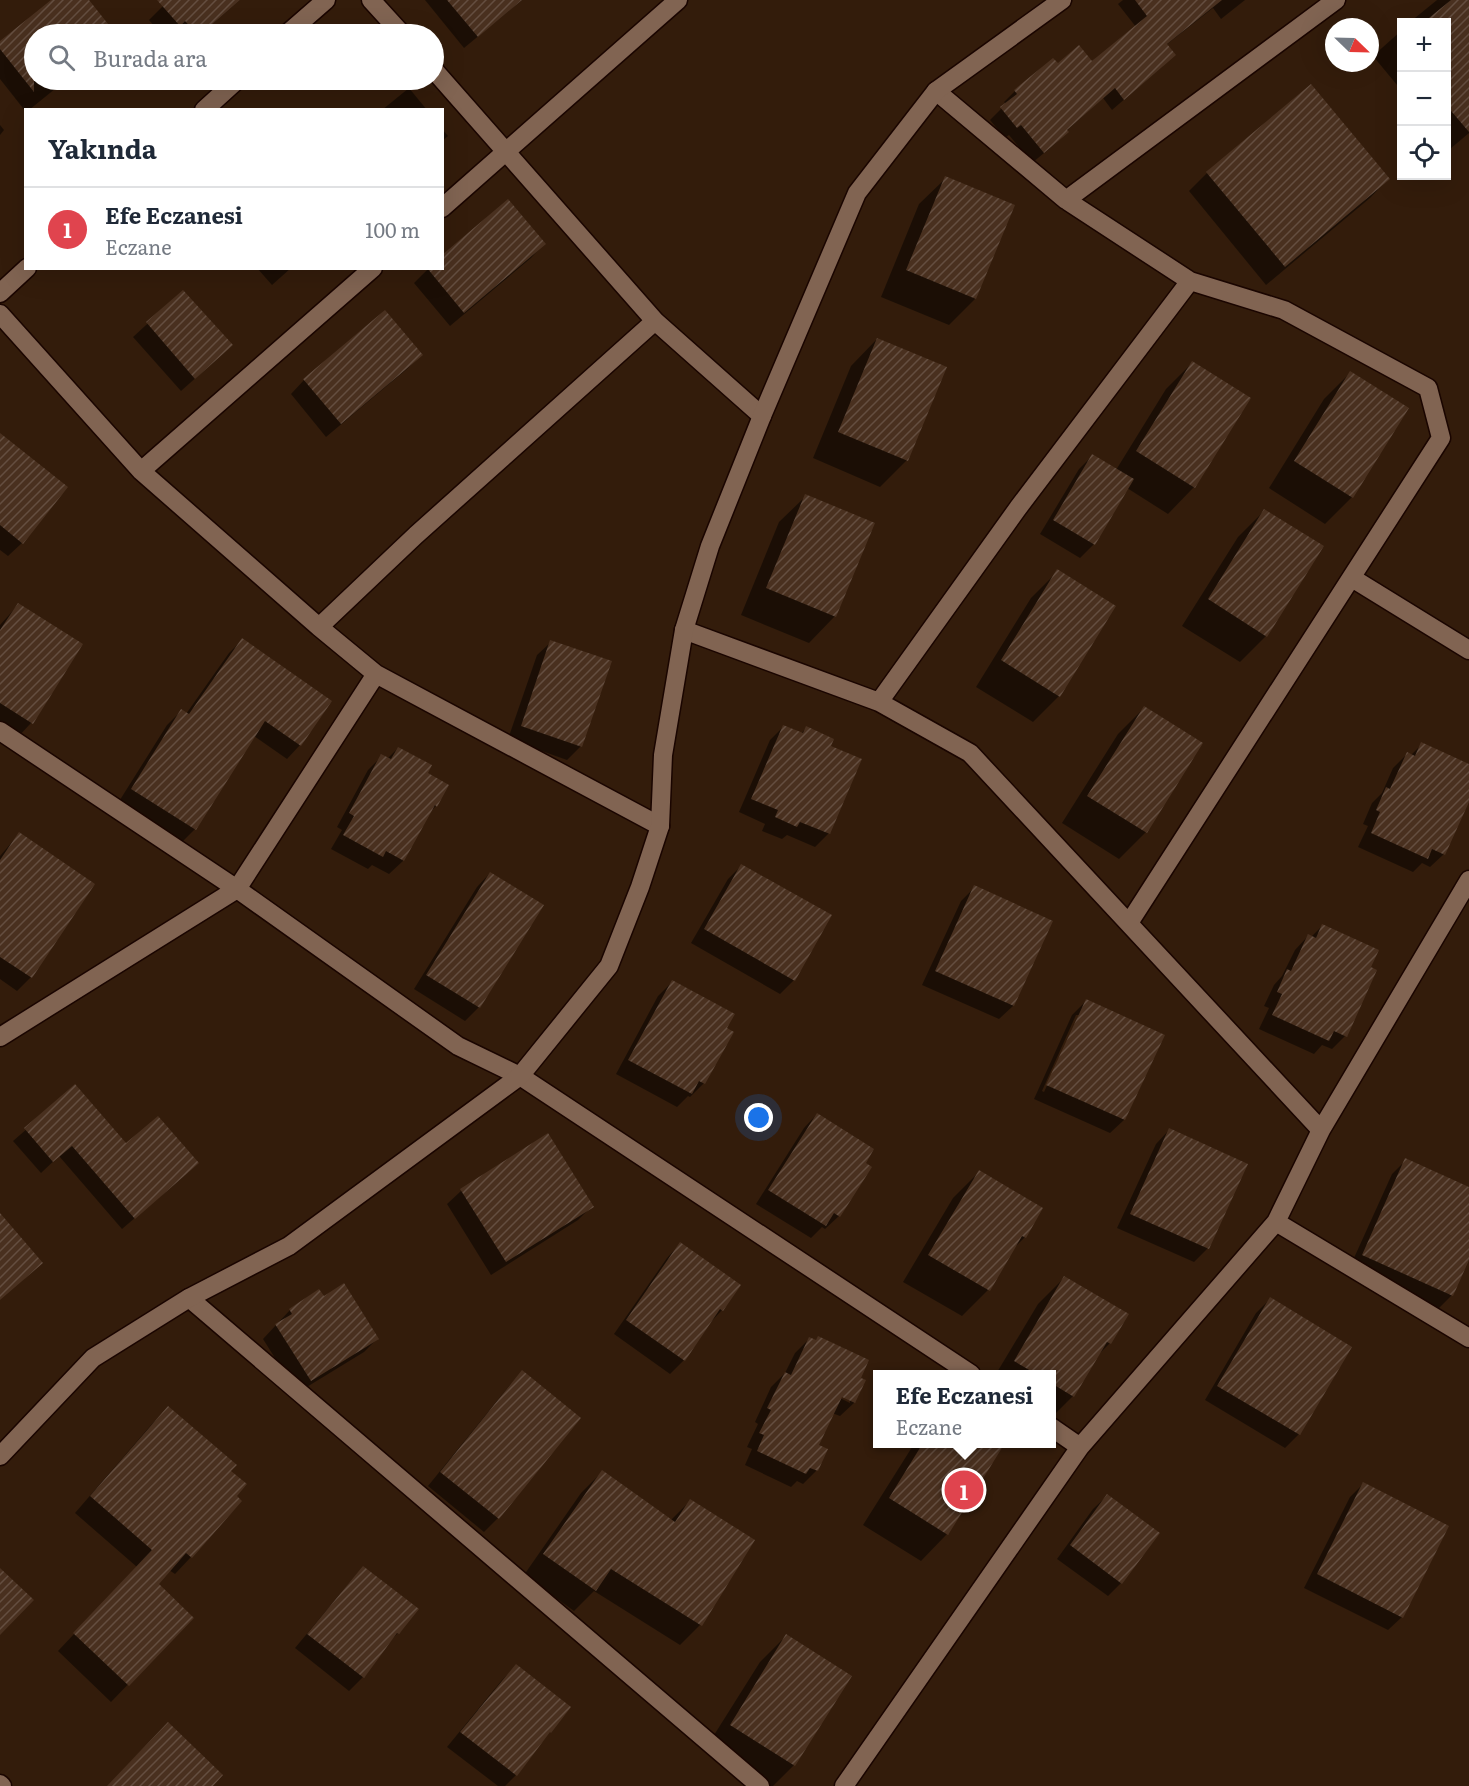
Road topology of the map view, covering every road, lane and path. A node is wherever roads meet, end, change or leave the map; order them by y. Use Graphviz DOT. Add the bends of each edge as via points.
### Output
graph roads {
  1 [pos="326,0"];
  2 [pos="371,0"];
  3 [pos="678,0"];
  4 [pos="1062,0"];
  5 [pos="1336,0"];
  6 [pos="298,24"];
  7 [pos="393,24"];
  8 [pos="444,81"];
  9 [pos="226,90"];
  10 [pos="936,91"];
  11 [pos="206,108"];
  12 [pos="507,152"];
  13 [pos="1066,200"];
  14 [pos="444,206"];
  15 [pos="25,270"];
  16 [pos="371,270"];
  17 [pos="1190,281"];
  18 [pos="0,293"];
  19 [pos="0,314"];
  20 [pos="656,321"];
  21 [pos="762,416"];
  22 [pos="141,471"];
  23 [pos="1352,578"];
  24 [pos="319,627"];
  25 [pos="684,630"];
  26 [pos="1469,650"];
  27 [pos="375,674"];
  28 [pos="879,702"];
  29 [pos="0,731"];
  30 [pos="660,826"];
  31 [pos="1469,880"];
  32 [pos="237,889"];
  33 [pos="1129,923"];
  34 [pos="0,1037"];
  35 [pos="520,1076"];
  36 [pos="1321,1130"];
  37 [pos="1276,1222"];
  38 [pos="189,1298"];
  39 [pos="1469,1338"];
  40 [pos="965,1370"];
  41 [pos="1056,1430"];
  42 [pos="1080,1447"];
  43 [pos="0,1456"];
  44 [pos="760,1786"];
  45 [pos="844,1786"];
  1 -- 6 [label="street"];
  2 -- 7 [label="street"];
  3 -- 12 [label="street"];
  4 -- 10 [label="street"];
  5 -- 13 [label="street"];
  8 -- 12 [label="street"];
  9 -- 11 [label="street"];
  10 -- 13 [label="street"];
  10 -- 21 [label="street" via="857,194"];
  12 -- 14 [label="street"];
  12 -- 20 [label="street"];
  13 -- 17 [label="street"];
  15 -- 18 [label="street"];
  16 -- 22 [label="street"];
  17 -- 23 [label="street" via="1284,310 1428,388 1442,438"];
  17 -- 28 [label="street" via="1018,508"];
  19 -- 22 [label="street"];
  20 -- 21 [label="street"];
  20 -- 24 [label="street"];
  21 -- 25 [label="street" via="710,546"];
  22 -- 24 [label="street"];
  23 -- 26 [label="street"];
  23 -- 33 [label="street"];
  24 -- 27 [label="street"];
  25 -- 28 [label="street"];
  25 -- 30 [label="street" via="663,755"];
  27 -- 30 [label="street"];
  27 -- 32 [label="street"];
  28 -- 33 [label="street" via="970,753"];
  29 -- 32 [label="street"];
  30 -- 35 [label="street" via="609,966"];
  31 -- 36 [label="street"];
  32 -- 34 [label="street"];
  32 -- 35 [label="street" via="458,1046"];
  33 -- 36 [label="street"];
  35 -- 38 [label="street" via="289,1246"];
  35 -- 40 [label="street"];
  36 -- 37 [label="street"];
  37 -- 39 [label="street"];
  37 -- 42 [label="street"];
  38 -- 43 [label="street" via="93,1358"];
  38 -- 44 [label="street"];
  41 -- 42 [label="street"];
  42 -- 45 [label="street"];
}
